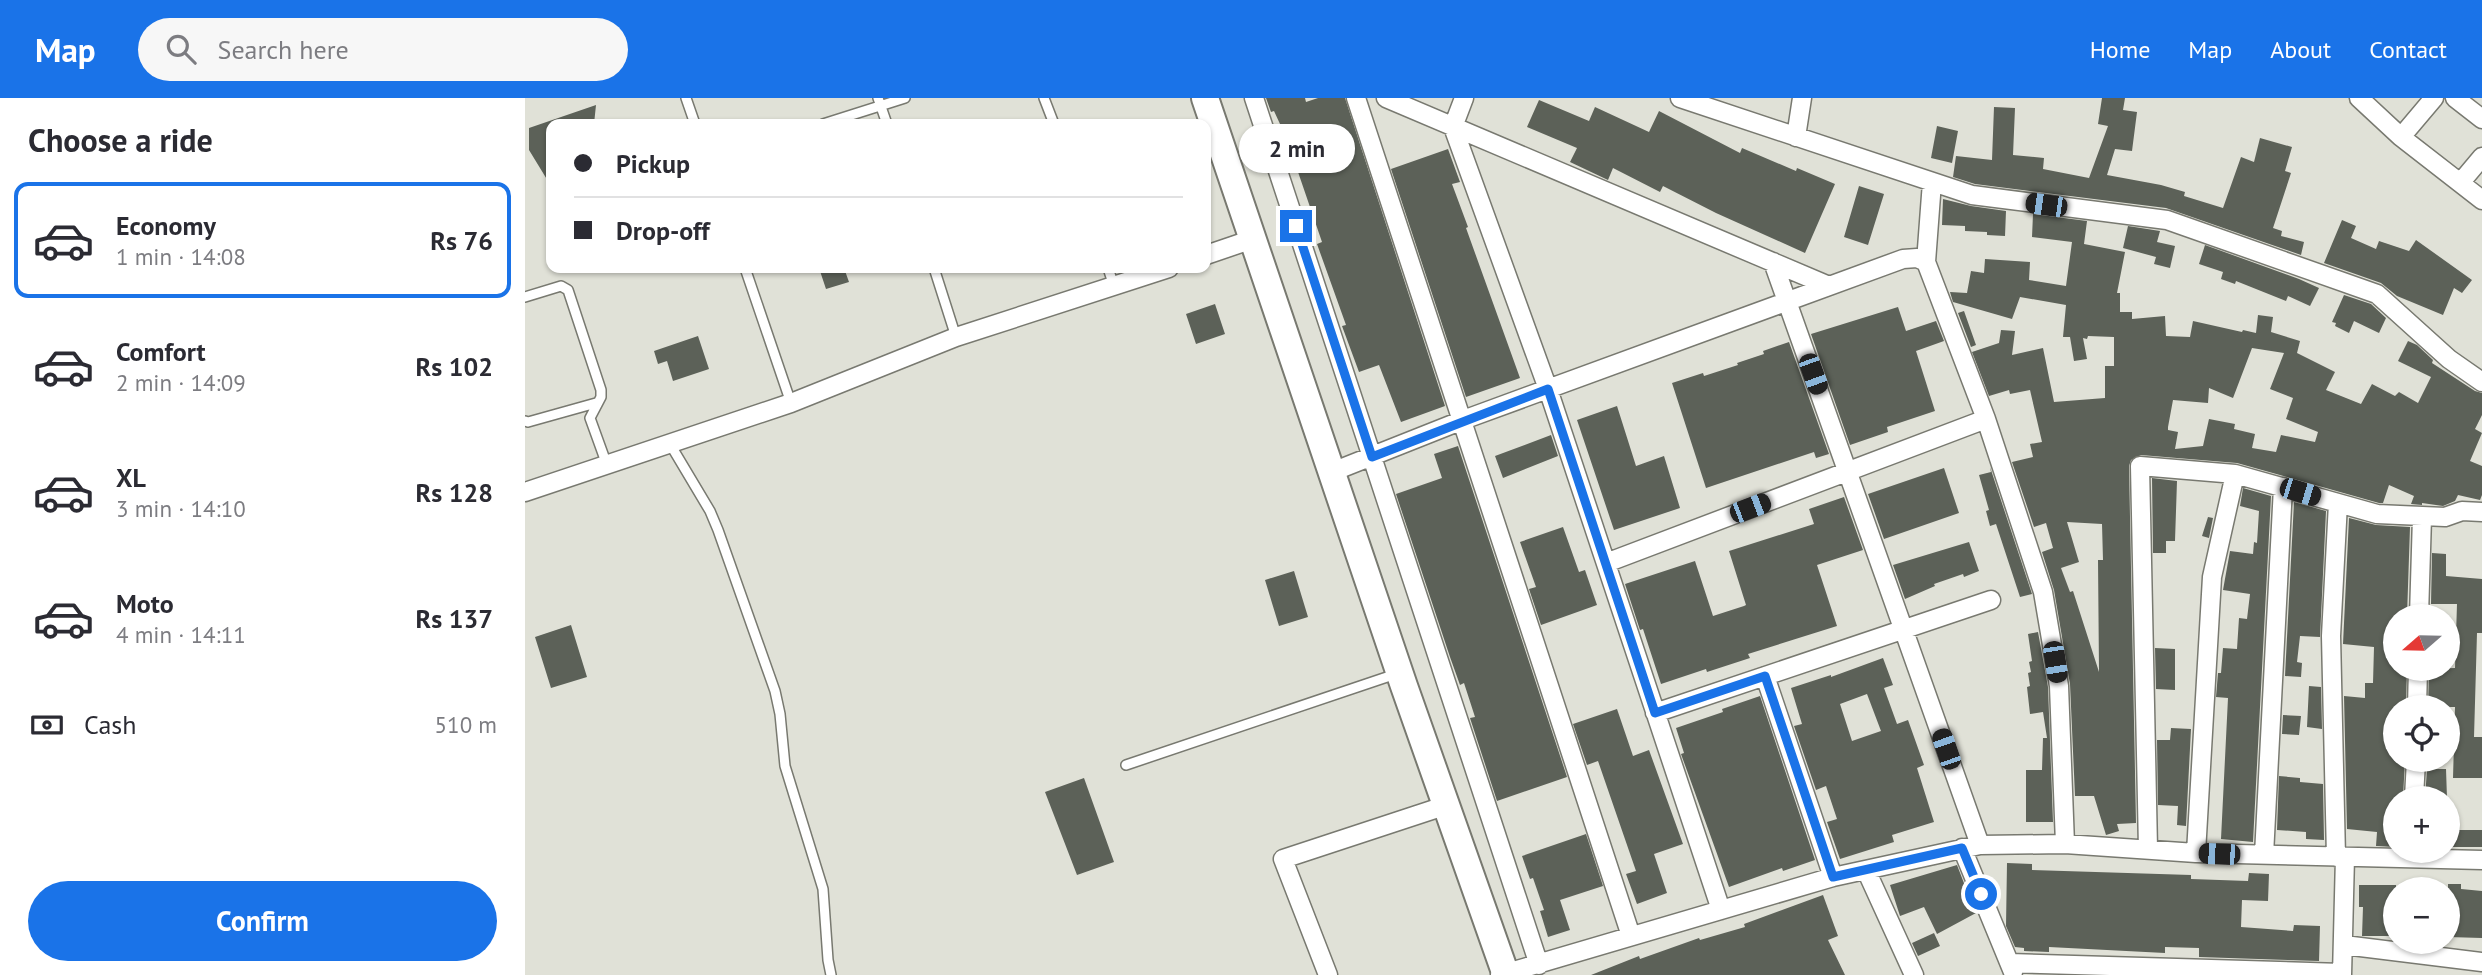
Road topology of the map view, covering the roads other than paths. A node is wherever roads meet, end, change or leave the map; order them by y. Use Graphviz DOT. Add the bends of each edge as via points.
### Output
graph roads {
  1 [pos="686,98"];
  2 [pos="905,98"];
  3 [pos="1044,98"];
  4 [pos="1192,98"];
  5 [pos="1205,98"];
  6 [pos="1254,98"];
  7 [pos="1356,98"];
  8 [pos="1386,98"];
  9 [pos="1464,98"];
  10 [pos="1680,98"];
  11 [pos="1802,98"];
  12 [pos="2359,98"];
  13 [pos="2434,98"];
  14 [pos="2455,98"];
  15 [pos="880,102"];
  16 [pos="693,119"];
  17 [pos="836,119"];
  18 [pos="885,119"];
  19 [pos="1052,119"];
  20 [pos="1200,119"];
  21 [pos="2482,119"];
  22 [pos="1453,127"];
  23 [pos="1796,137"];
  24 [pos="2401,137"];
  25 [pos="1211,148"];
  26 [pos="2482,157"];
  27 [pos="1932,182"];
  28 [pos="2461,182"];
  29 [pos="2482,200"];
  30 [pos="1248,241"];
  31 [pos="1211,253"];
  32 [pos="1773,262"];
  33 [pos="1926,262"];
  34 [pos="747,273"];
  35 [pos="935,273"];
  36 [pos="1110,273"];
  37 [pos="1154,273"];
  38 [pos="1114,286"];
  39 [pos="1829,286"];
  40 [pos="525,297"];
  41 [pos="1787,302"];
  42 [pos="956,337"];
  43 [pos="2482,382"];
  44 [pos="1548,389"];
  45 [pos="596,403"];
  46 [pos="791,403"];
  47 [pos="1986,419"];
  48 [pos="1463,420"];
  49 [pos="525,421"];
  50 [pos="670,444"];
  51 [pos="1372,457"];
  52 [pos="607,465"];
  53 [pos="1847,471"];
  54 [pos="1332,472"];
  55 [pos="2235,474"];
  56 [pos="2283,487"];
  57 [pos="525,492"];
  58 [pos="2338,503"];
  59 [pos="2482,512"];
  60 [pos="2422,517"];
  61 [pos="1606,563"];
  62 [pos="1991,600"];
  63 [pos="2419,604"];
  64 [pos="1903,630"];
  65 [pos="1390,676"];
  66 [pos="1765,676"];
  67 [pos="1655,713"];
  68 [pos="1126,765"];
  69 [pos="1435,809"];
  70 [pos="2065,844"];
  71 [pos="1971,846"];
  72 [pos="2148,849"];
  73 [pos="2196,853"];
  74 [pos="2264,855"];
  75 [pos="2383,856"];
  76 [pos="2340,857"];
  77 [pos="2460,858"];
  78 [pos="2482,860"];
  79 [pos="1866,870"];
  80 [pos="1833,877"];
  81 [pos="1721,910"];
  82 [pos="1632,936"];
  83 [pos="2344,945"];
  84 [pos="2482,962"];
  85 [pos="2439,966"];
  86 [pos="1551,967"];
  87 [pos="2012,969"];
  88 [pos="2124,971"];
  89 [pos="2342,974"];
  90 [pos="831,975"];
  91 [pos="1328,975"];
  92 [pos="1502,975"];
  93 [pos="1914,975"];
  1 -- 16 [label="lane"];
  2 -- 15 [label="lane"];
  3 -- 19 [label="lane"];
  4 -- 20 [label="main road"];
  5 -- 30 [label="main road"];
  6 -- 51 [label="street"];
  7 -- 48 [label="street"];
  8 -- 22 [label="street"];
  9 -- 22 [label="street"];
  10 -- 23 [label="street"];
  11 -- 23 [label="street"];
  12 -- 24 [label="street"];
  13 -- 24 [label="street"];
  14 -- 21 [label="street"];
  15 -- 17 [label="lane"];
  15 -- 18 [label="lane"];
  22 -- 32 [label="street"];
  22 -- 44 [label="street"];
  23 -- 27 [label="street"];
  24 -- 28 [label="street"];
  25 -- 30 [label="main road"];
  26 -- 28 [label="street"];
  27 -- 33 [label="street"];
  27 -- 43 [label="street" via="1972,195 2167,220 2377,294 2449,359"];
  28 -- 29 [label="street"];
  30 -- 31 [label="street"];
  30 -- 54 [label="main road"];
  30 -- 65 [label="main road"];
  32 -- 39 [label="street"];
  32 -- 41 [label="street"];
  33 -- 39 [label="street" via="1903,259"];
  33 -- 47 [label="street"];
  34 -- 46 [label="lane"];
  35 -- 42 [label="lane"];
  36 -- 38 [label="lane"];
  37 -- 38 [label="street"];
  38 -- 42 [label="street"];
  39 -- 41 [label="street"];
  40 -- 45 [label="lane" via="561,286 568,290 601,390"];
  41 -- 44 [label="street"];
  41 -- 53 [label="street"];
  42 -- 46 [label="street"];
  44 -- 48 [label="street"];
  44 -- 61 [label="street"];
  45 -- 49 [label="lane"];
  45 -- 52 [label="lane" via="590,418"];
  46 -- 50 [label="street"];
  47 -- 53 [label="street"];
  47 -- 70 [label="street" via="2043,592 2059,686"];
  48 -- 51 [label="street"];
  48 -- 82 [label="street"];
  50 -- 52 [label="street"];
  50 -- 90 [label="lane" via="710,511 775,691 785,766 823,889"];
  51 -- 54 [label="street"];
  51 -- 86 [label="street"];
  52 -- 57 [label="street"];
  53 -- 61 [label="street"];
  53 -- 64 [label="street"];
  54 -- 92 [label="main road"];
  55 -- 56 [label="street"];
  55 -- 72 [label="street" via="2140,466"];
  55 -- 73 [label="street" via="2212,577"];
  56 -- 58 [label="street"];
  56 -- 74 [label="street"];
  58 -- 60 [label="street"];
  58 -- 76 [label="street" via="2331,636"];
  59 -- 60 [label="street"];
  60 -- 63 [label="street"];
  61 -- 67 [label="street"];
  62 -- 64 [label="street"];
  64 -- 66 [label="street"];
  64 -- 71 [label="street"];
  65 -- 68 [label="lane"];
  65 -- 69 [label="main road"];
  66 -- 67 [label="street"];
  66 -- 80 [label="street"];
  67 -- 81 [label="street"];
  69 -- 91 [label="street" via="1283,859"];
  69 -- 92 [label="main road"];
  70 -- 71 [label="street"];
  70 -- 72 [label="street"];
  71 -- 79 [label="street"];
  71 -- 87 [label="street"];
  72 -- 73 [label="street"];
  73 -- 74 [label="street"];
  74 -- 76 [label="street"];
  75 -- 76 [label="street"];
  76 -- 83 [label="street"];
  77 -- 78 [label="street"];
  79 -- 80 [label="street"];
  79 -- 93 [label="street"];
  80 -- 81 [label="street"];
  81 -- 82 [label="street"];
  82 -- 86 [label="street"];
  83 -- 85 [label="street"];
  83 -- 89 [label="street"];
  84 -- 85 [label="street"];
  86 -- 92 [label="street"];
  87 -- 88 [label="street"];
  88 -- 89 [label="street"];
}
